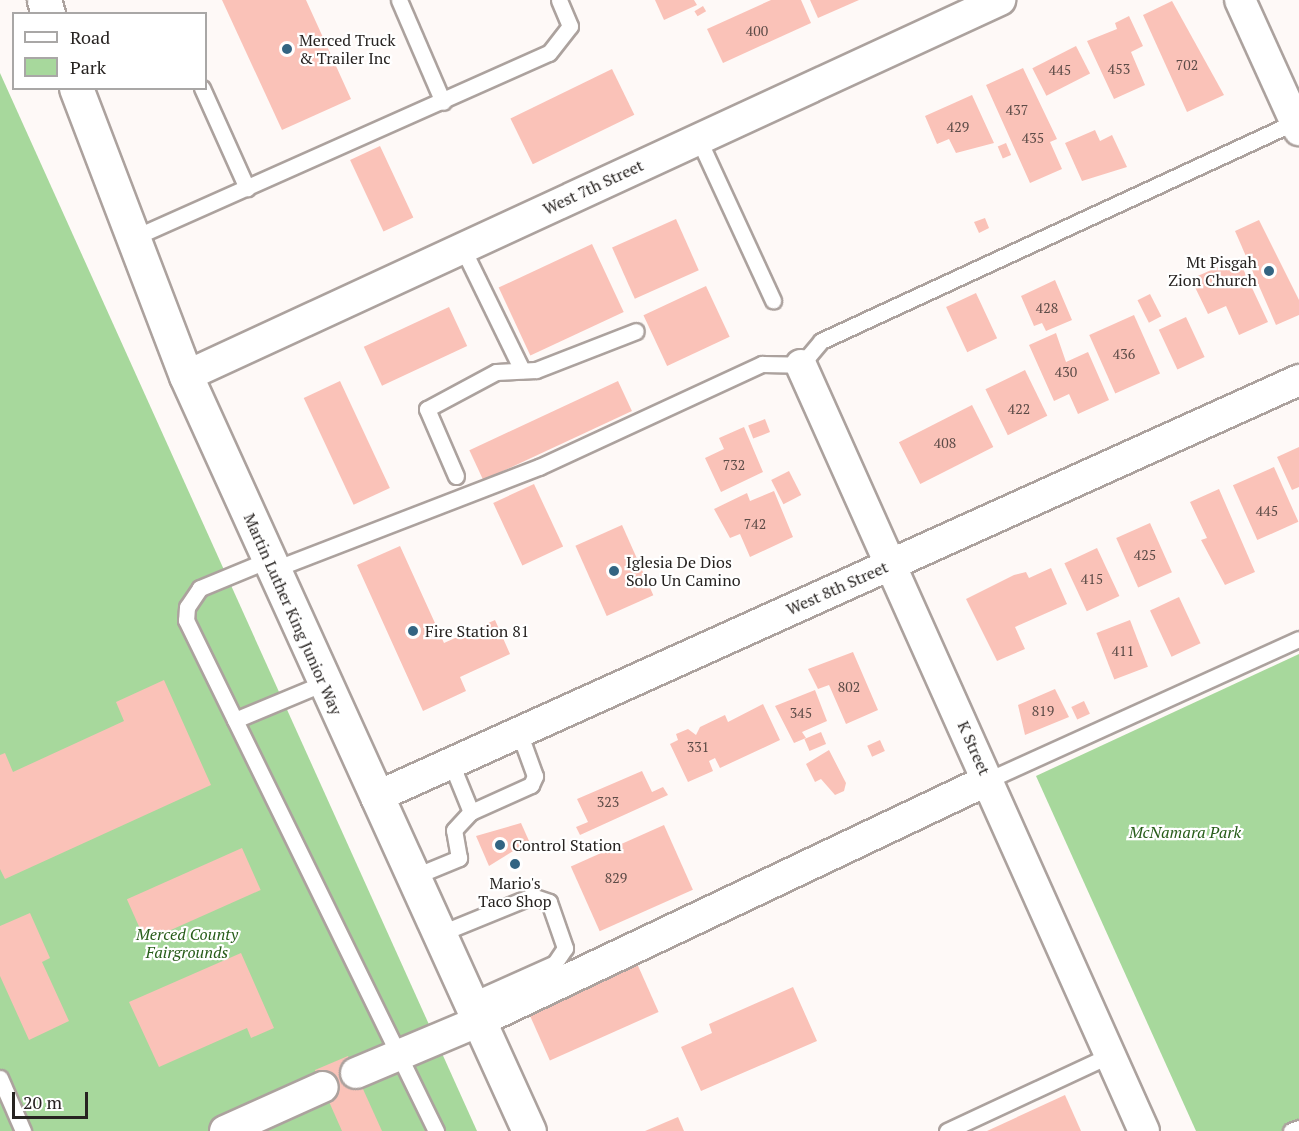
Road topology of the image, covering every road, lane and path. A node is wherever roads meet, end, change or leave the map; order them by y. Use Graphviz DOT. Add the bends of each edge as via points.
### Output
graph roads {
  1 [pos="399,0"];
  2 [pos="559,0"];
  3 [pos="1000,0"];
  4 [pos="1240,0"];
  5 [pos="77,90"];
  6 [pos="203,90"];
  7 [pos="443,102"];
  8 [pos="1298,124"];
  9 [pos="698,138"];
  10 [pos="247,188"];
  11 [pos="133,238"];
  12 [pos="462,248"];
  13 [pos="773,300"];
  14 [pos="636,331"];
  15 [pos="801,365"];
  16 [pos="522,370"];
  17 [pos="186,376"];
  18 [pos="1299,380"];
  19 [pos="456,477"];
  20 [pos="891,563"];
  21 [pos="270,565"];
  22 [pos="1299,639"];
  23 [pos="324,683"];
  24 [pos="235,720"];
  25 [pos="519,732"];
  26 [pos="451,763"];
  27 [pos="988,780"];
  28 [pos="376,797"];
  29 [pos="471,812"];
  30 [pos="413,878"];
  31 [pos="439,934"];
  32 [pos="475,1011"];
  33 [pos="402,1055"];
  34 [pos="1110,1055"];
  35 [pos="356,1073"];
  36 [pos="0,1078"];
  37 [pos="323,1087"];
  38 [pos="258,1124"];
  39 [pos="1299,1128"];
  40 [pos="23,1131"];
  41 [pos="225,1131"];
  42 [pos="436,1131"];
  43 [pos="529,1131"];
  44 [pos="947,1131"];
  45 [pos="1144,1131"];
  46 [pos="1291,1131"];
  1 -- 7 [label="lane"];
  2 -- 7 [label="lane" via="570,26 549,53"];
  3 -- 9 [label="street, West 7th Street"];
  4 -- 8 [label="street"];
  5 -- 11 [label="highway, Martin Luther King Junior Way"];
  6 -- 10 [label="lane"];
  7 -- 10 [label="lane"];
  8 -- 15 [label="lane" via="821,341"];
  9 -- 12 [label="street, West 7th Street"];
  9 -- 13 [label="lane"];
  10 -- 11 [label="lane"];
  11 -- 17 [label="highway, Martin Luther King Junior Way"];
  12 -- 16 [label="lane"];
  12 -- 17 [label="street, West 7th Street"];
  14 -- 16 [label="lane"];
  15 -- 20 [label="street, K Street"];
  15 -- 21 [label="lane" via="762,364 539,467"];
  16 -- 19 [label="lane" via="496,372 427,409"];
  17 -- 21 [label="highway, Martin Luther King Junior Way"];
  18 -- 20 [label="street, West 8th Street"];
  20 -- 25 [label="street, West 8th Street"];
  20 -- 27 [label="street, K Street"];
  21 -- 23 [label="highway, Martin Luther King Junior Way"];
  21 -- 24 [label="lane" via="200,588 187,607 186,620"];
  22 -- 27 [label="lane"];
  23 -- 24 [label="lane"];
  23 -- 28 [label="highway, Martin Luther King Junior Way"];
  24 -- 33 [label="lane"];
  25 -- 26 [label="street, West 8th Street"];
  25 -- 29 [label="lane" via="535,776 531,785"];
  26 -- 28 [label="street, West 8th Street"];
  26 -- 29 [label="lane"];
  27 -- 32 [label="street"];
  27 -- 34 [label="street, K Street"];
  28 -- 30 [label="highway, Martin Luther King Junior Way"];
  29 -- 30 [label="lane" via="454,830 459,858"];
  30 -- 31 [label="highway, Martin Luther King Junior Way"];
  31 -- 32 [label="highway, Martin Luther King Junior Way"];
  31 -- 32 [label="lane" via="531,896 549,902 565,948 555,963"];
  32 -- 33 [label="street"];
  32 -- 43 [label="highway, Martin Luther King Junior Way"];
  33 -- 35 [label="street"];
  33 -- 42 [label="lane"];
  34 -- 44 [label="lane"];
  34 -- 45 [label="street, K Street"];
  36 -- 40 [label="lane"];
  37 -- 38 [label="street"];
  38 -- 41 [label="street"];
  39 -- 46 [label="lane"];
}
